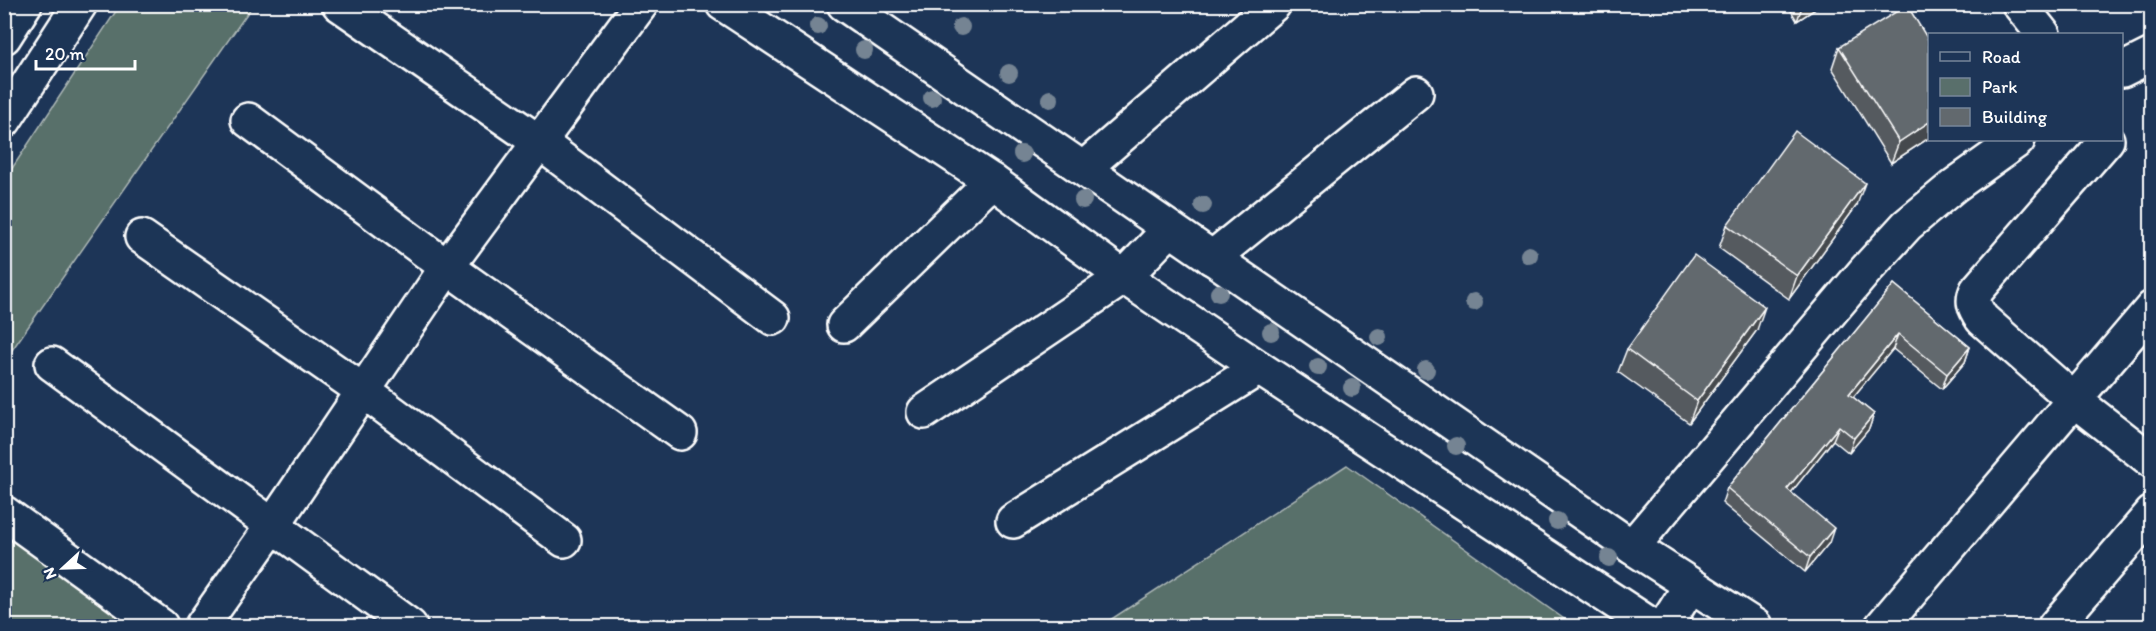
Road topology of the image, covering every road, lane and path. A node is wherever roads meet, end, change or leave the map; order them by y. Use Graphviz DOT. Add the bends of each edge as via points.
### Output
graph roads {
  1 [pos="26,4"];
  2 [pos="80,4"];
  3 [pos="339,4"];
  4 [pos="641,4"];
  5 [pos="723,4"];
  6 [pos="844,4"];
  7 [pos="1274,4"];
  8 [pos="2019,4"];
  9 [pos="2042,33"];
  10 [pos="4,37"];
  11 [pos="2151,56"];
  12 [pos="2123,69"];
  13 [pos="1416,93"];
  14 [pos="248,120"];
  15 [pos="4,121"];
  16 [pos="2017,141"];
  17 [pos="2106,141"];
  18 [pos="539,142"];
  19 [pos="1084,168"];
  20 [pos="992,181"];
  21 [pos="1170,229"];
  22 [pos="142,237"];
  23 [pos="1212,258"];
  24 [pos="447,267"];
  25 [pos="1124,277"];
  26 [pos="2151,308"];
  27 [pos="773,318"];
  28 [pos="844,325"];
  29 [pos="52,364"];
  30 [pos="1259,368"];
  31 [pos="362,390"];
  32 [pos="2074,400"];
  33 [pos="924,412"];
  34 [pos="680,434"];
  35 [pos="2151,461"];
  36 [pos="4,513"];
  37 [pos="2151,513"];
  38 [pos="1013,521"];
  39 [pos="273,525"];
  40 [pos="564,540"];
  41 [pos="1632,547"];
  42 [pos="1691,585"];
  43 [pos="161,627"];
  44 [pos="202,627"];
  45 [pos="410,627"];
  46 [pos="1652,627"];
  47 [pos="1665,627"];
  48 [pos="1755,627"];
  49 [pos="1882,627"];
  50 [pos="2055,627"];
  1 -- 10 [label="street"];
  2 -- 15 [label="street"];
  3 -- 18 [label="street"];
  4 -- 18 [label="street"];
  5 -- 20 [label="street"];
  6 -- 19 [label="street"];
  7 -- 19 [label="street"];
  8 -- 9 [label="street"];
  11 -- 12 [label="street"];
  13 -- 23 [label="street"];
  14 -- 24 [label="street"];
  16 -- 41 [label="street" via="1907,225"];
  17 -- 32 [label="street" via="1973,298 1982,319"];
  18 -- 24 [label="street"];
  18 -- 27 [label="street"];
  19 -- 21 [label="street"];
  20 -- 25 [label="street"];
  20 -- 28 [label="street"];
  21 -- 23 [label="street"];
  21 -- 25 [label="street"];
  22 -- 31 [label="street"];
  23 -- 41 [label="street"];
  24 -- 31 [label="street"];
  24 -- 34 [label="street"];
  25 -- 30 [label="street"];
  25 -- 33 [label="street"];
  26 -- 32 [label="street"];
  29 -- 39 [label="street"];
  30 -- 38 [label="street"];
  30 -- 46 [label="street"];
  31 -- 39 [label="street"];
  31 -- 40 [label="street"];
  32 -- 35 [label="street"];
  32 -- 49 [label="street"];
  36 -- 43 [label="street"];
  37 -- 50 [label="street"];
  39 -- 44 [label="street"];
  39 -- 45 [label="street"];
  41 -- 42 [label="street"];
  42 -- 47 [label="street"];
  42 -- 48 [label="street"];
}
